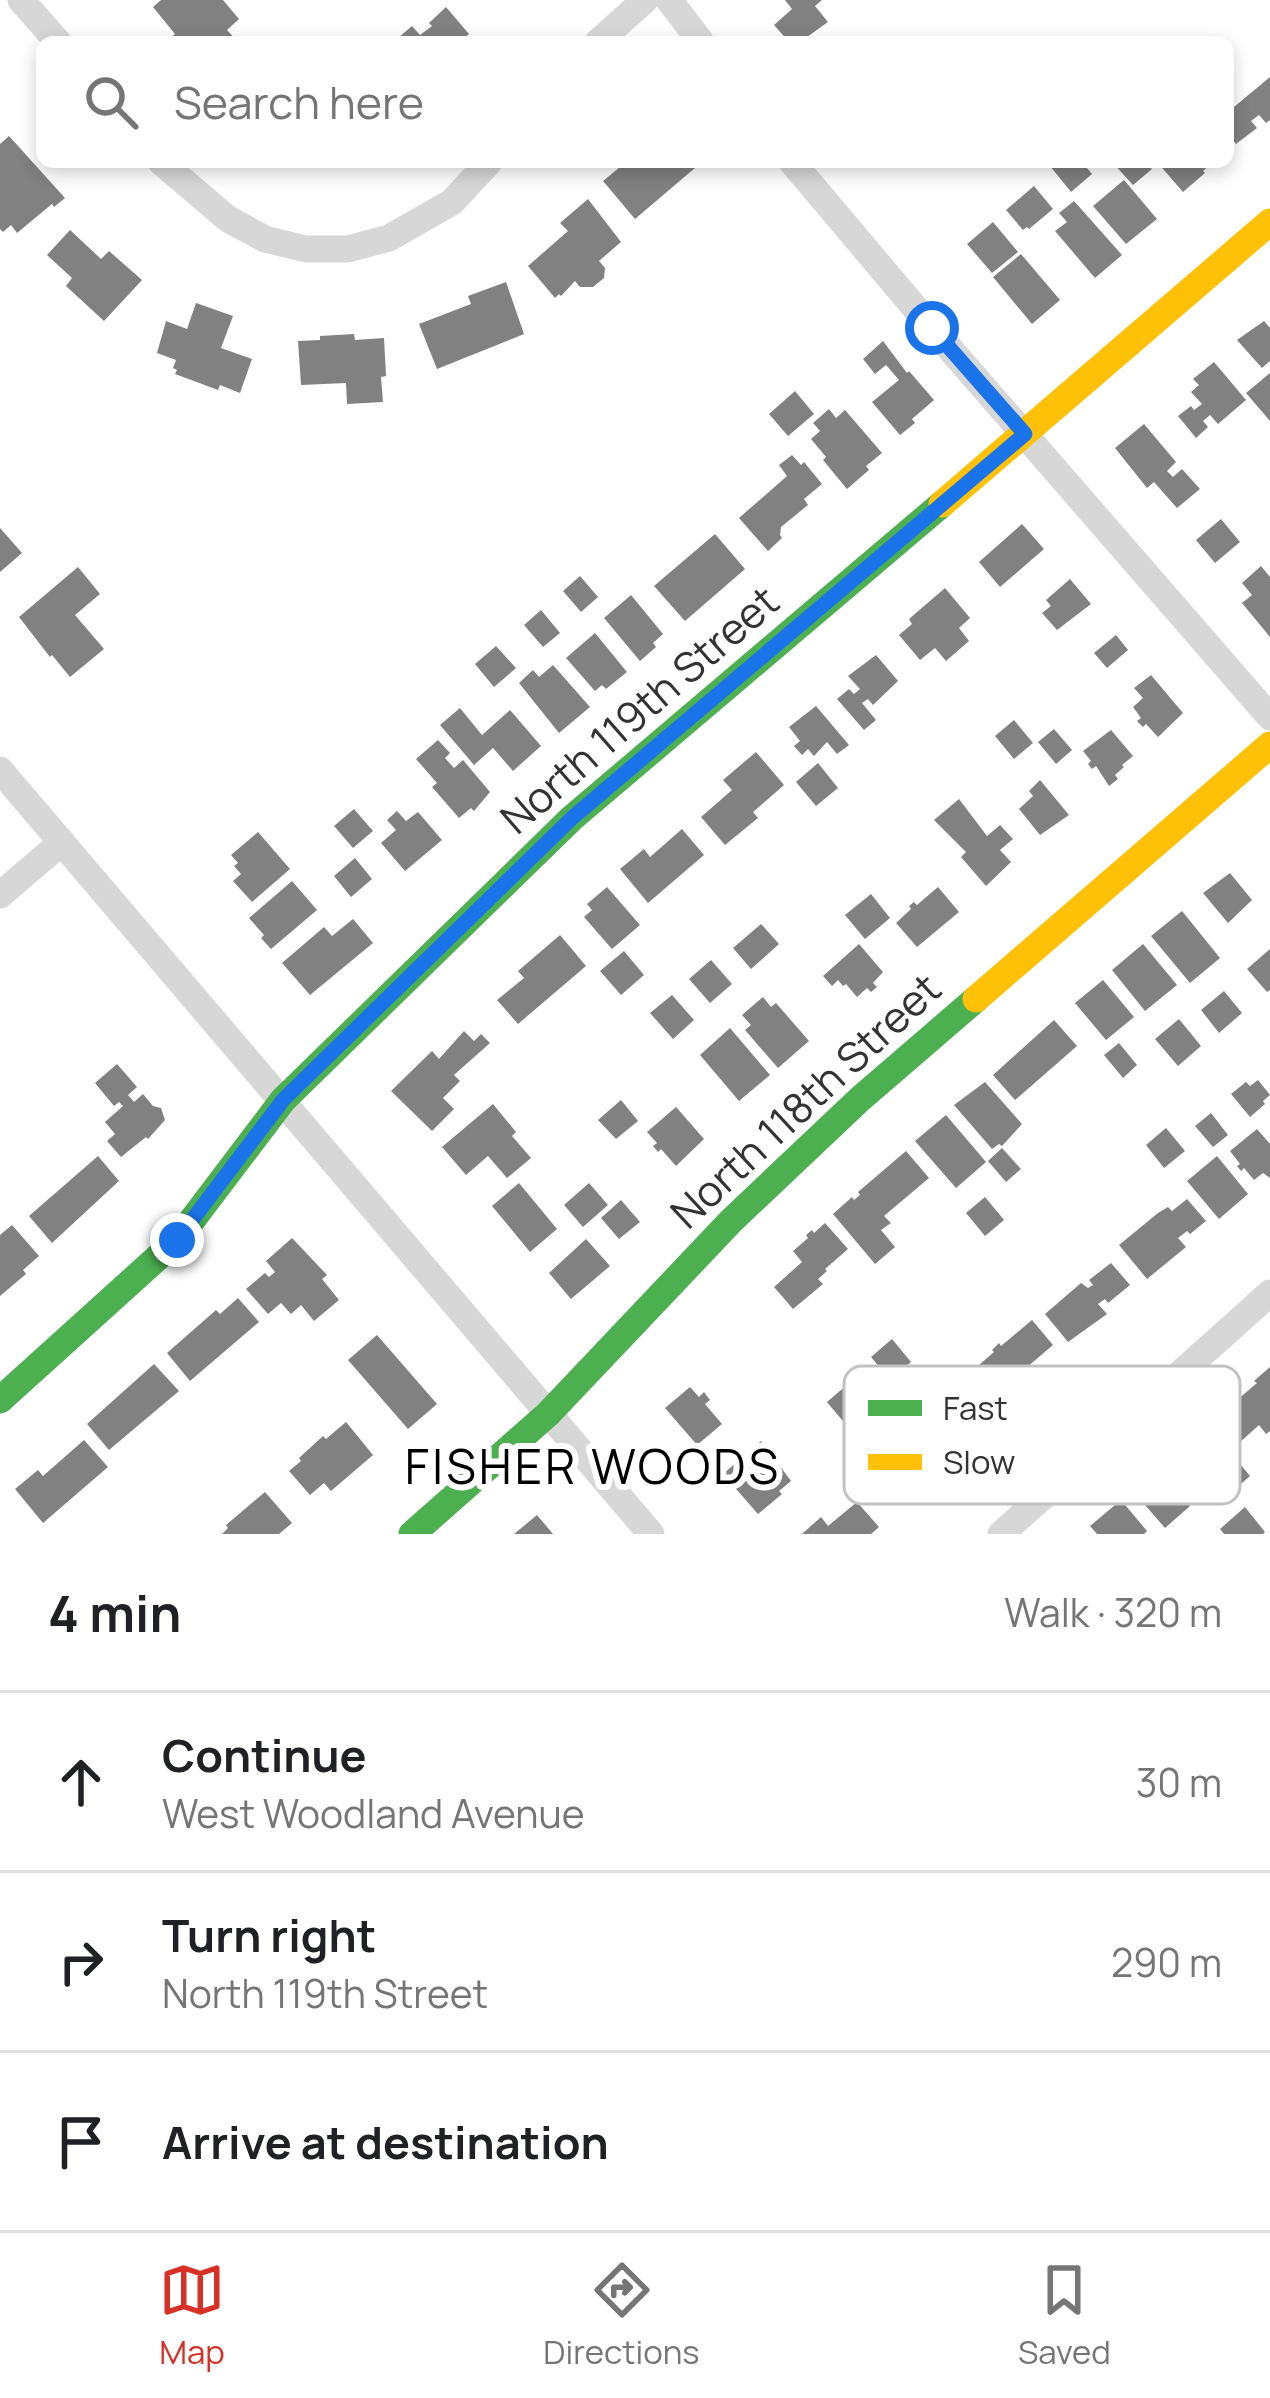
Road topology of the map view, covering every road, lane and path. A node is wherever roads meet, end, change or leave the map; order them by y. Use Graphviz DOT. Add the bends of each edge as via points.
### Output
graph roads {
  1 [pos="21,0"];
  2 [pos="645,0"];
  3 [pos="669,0"];
  4 [pos="53,36"];
  5 [pos="605,36"];
  6 [pos="696,36"];
  7 [pos="168,168"];
  8 [pos="483,168"];
  9 [pos="797,168"];
  10 [pos="1270,222"];
  11 [pos="1025,434"];
  12 [pos="1270,717"];
  13 [pos="1270,745"];
  14 [pos="0,770"];
  15 [pos="62,842"];
  16 [pos="0,895"];
  17 [pos="283,1100"];
  18 [pos="1270,1293"];
  19 [pos="1189,1366"];
  20 [pos="0,1400"];
  21 [pos="548,1414"];
  22 [pos="1034,1504"];
  23 [pos="412,1534"];
  24 [pos="651,1534"];
  25 [pos="1001,1534"];
  1 -- 4 [label="street"];
  2 -- 5 [label="street"];
  3 -- 6 [label="street"];
  7 -- 8 [label="street" via="227,219 265,238 347,249 389,238 452,202"];
  9 -- 11 [label="street"];
  10 -- 11 [label="street, North 119th Street"];
  11 -- 12 [label="street"];
  11 -- 17 [label="street, North 119th Street" via="572,818"];
  13 -- 21 [label="street, North 118th Street" via="860,1099 731,1220"];
  14 -- 15 [label="street"];
  15 -- 16 [label="street"];
  15 -- 17 [label="street"];
  17 -- 20 [label="street, North 119th Street" via="177,1240"];
  17 -- 21 [label="street"];
  18 -- 19 [label="street"];
  21 -- 23 [label="street, North 118th Street"];
  21 -- 24 [label="street"];
  22 -- 25 [label="street"];
}
